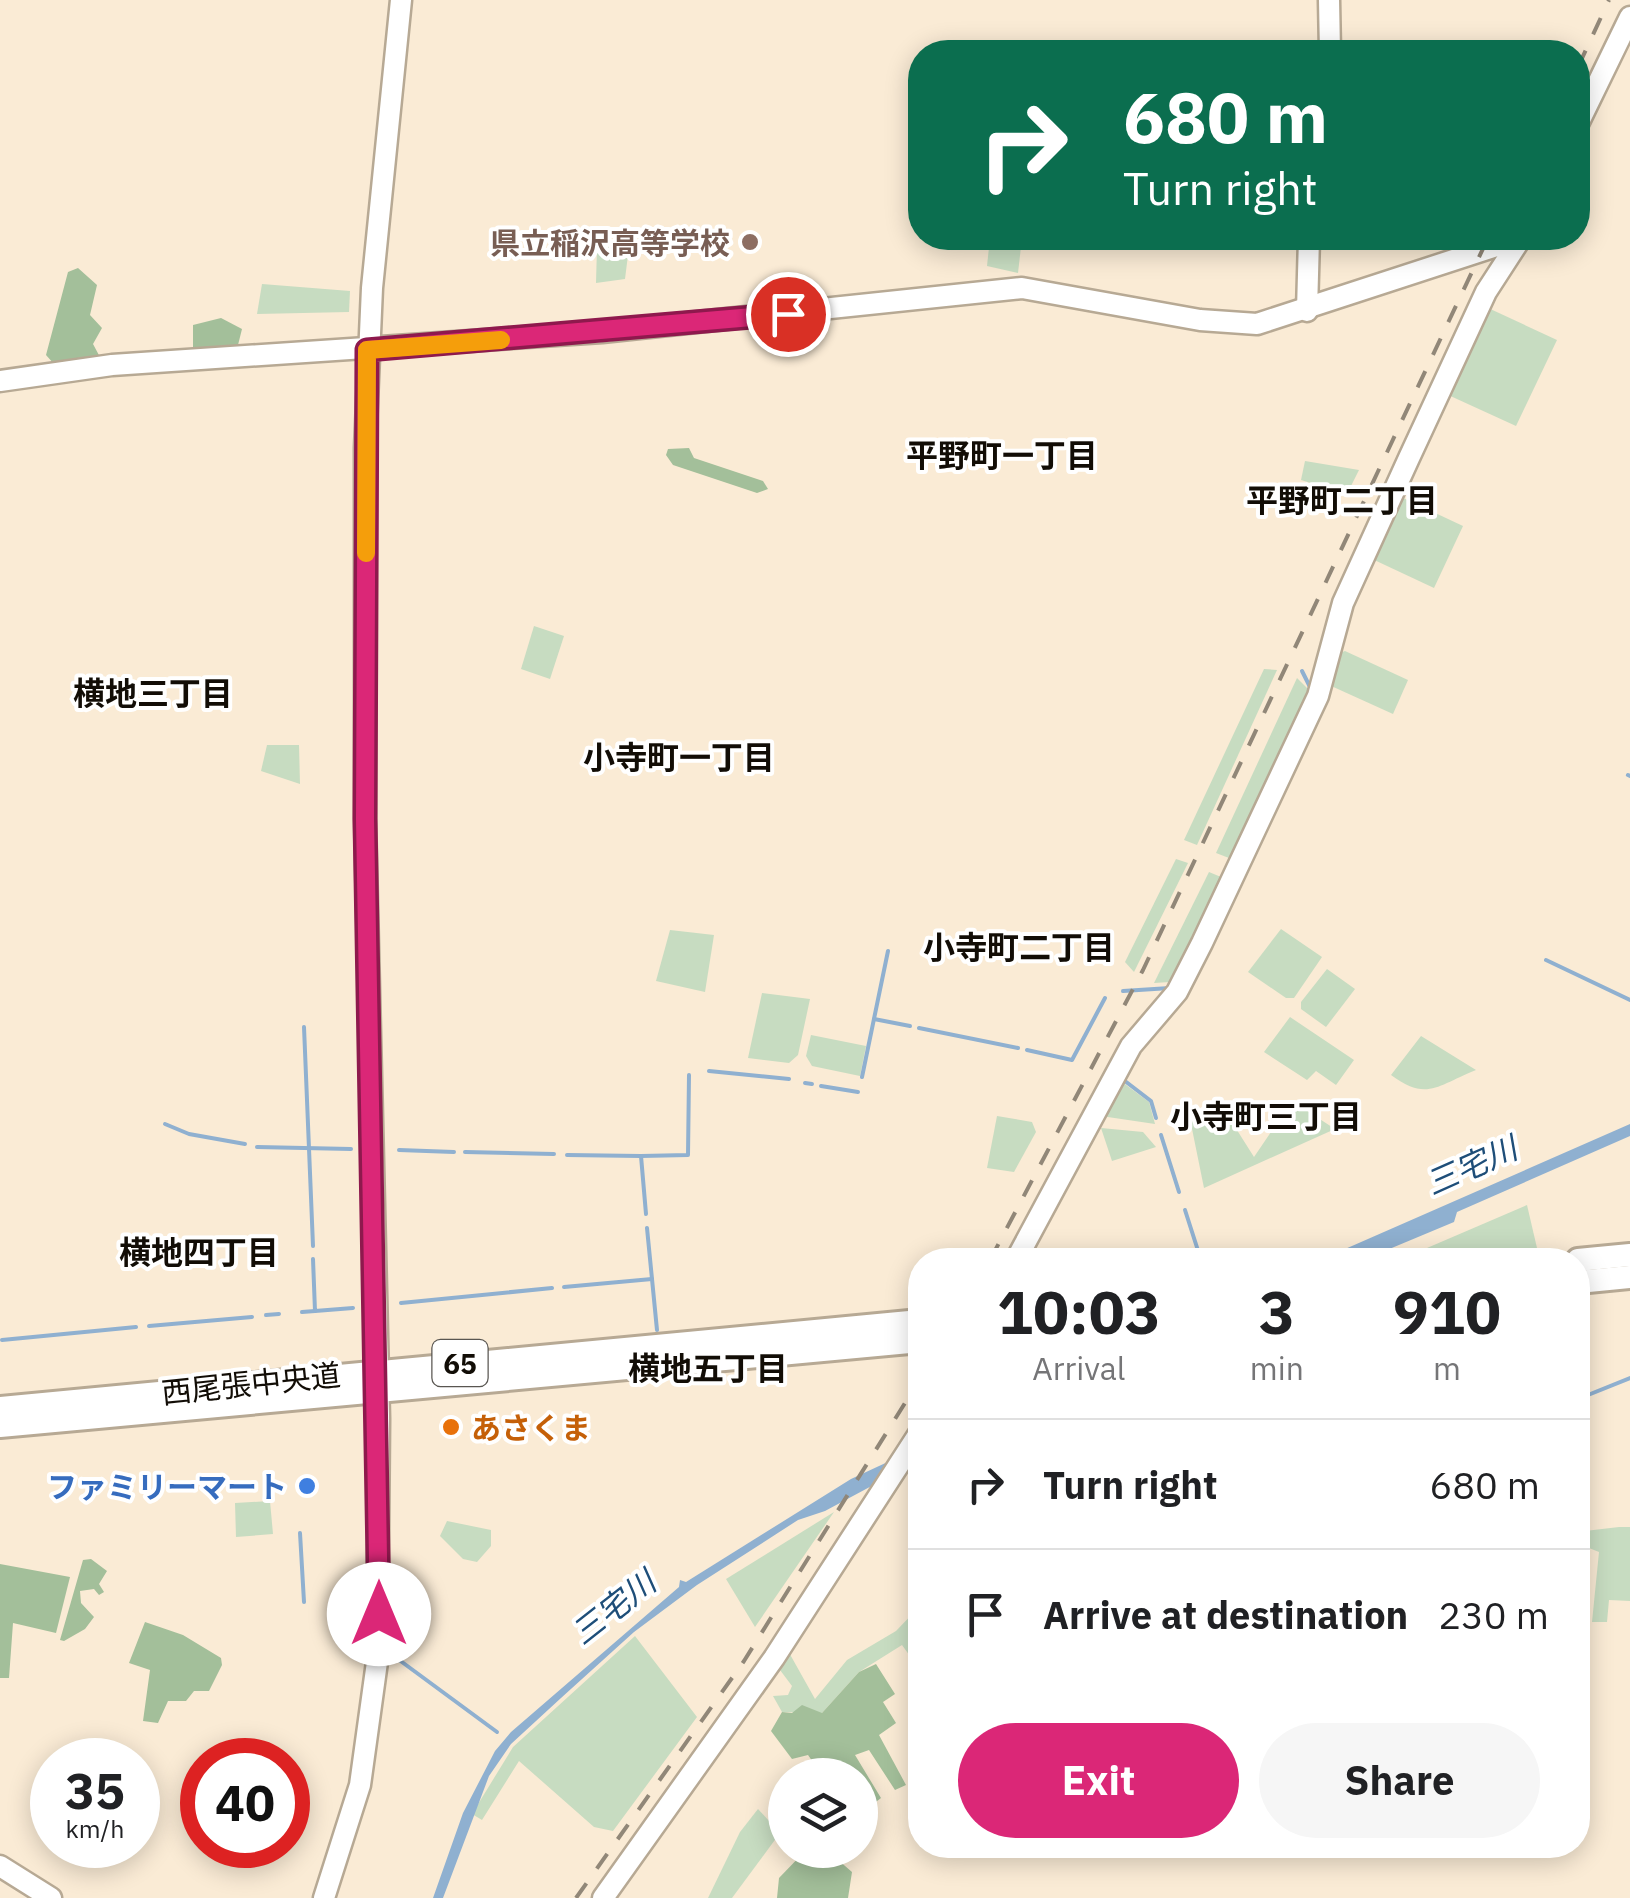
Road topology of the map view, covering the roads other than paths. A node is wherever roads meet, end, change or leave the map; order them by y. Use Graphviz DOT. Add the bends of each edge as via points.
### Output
graph roads {
  1 [pos="401,0"];
  2 [pos="1329,0"];
  3 [pos="1630,17"];
  4 [pos="1330,40"];
  5 [pos="1590,99"];
  6 [pos="1309,250"];
  7 [pos="1485,250"];
  8 [pos="1513,250"];
  9 [pos="1307,310"];
  10 [pos="367,350"];
  11 [pos="0,381"];
  12 [pos="1022,1248"];
  13 [pos="1630,1255"];
  14 [pos="1590,1259"];
  15 [pos="1630,1277"];
  16 [pos="1590,1281"];
  17 [pos="908,1322"];
  18 [pos="908,1343"];
  19 [pos="375,1380"];
  20 [pos="0,1408"];
  21 [pos="0,1426"];
  22 [pos="908,1452"];
  23 [pos="0,1866"];
  24 [pos="52,1898"];
  25 [pos="324,1898"];
  26 [pos="603,1898"];
  1 -- 10 [label="street"];
  2 -- 4 [label="street"];
  3 -- 5 [label="street"];
  6 -- 9 [label="street"];
  7 -- 9 [label="street"];
  8 -- 12 [label="street" via="1486,292 1400,476 1344,603 1318,696 1202,943 1177,992 1131,1046"];
  9 -- 10 [label="street" via="1237,324 1022,288"];
  10 -- 11 [label="street" via="112,365"];
  10 -- 19 [label="street" via="365,819"];
  13 -- 14 [label="main road"];
  15 -- 16 [label="main road"];
  17 -- 19 [label="main road, 西尾張中央道 / 65"];
  18 -- 19 [label="main road, 西尾張中央道 / 65"];
  19 -- 20 [label="main road, 西尾張中央道 / 65"];
  19 -- 21 [label="main road, 西尾張中央道 / 65"];
  19 -- 25 [label="street" via="374,1702 360,1785"];
  22 -- 26 [label="street" via="774,1658"];
  23 -- 24 [label="street"];
}
